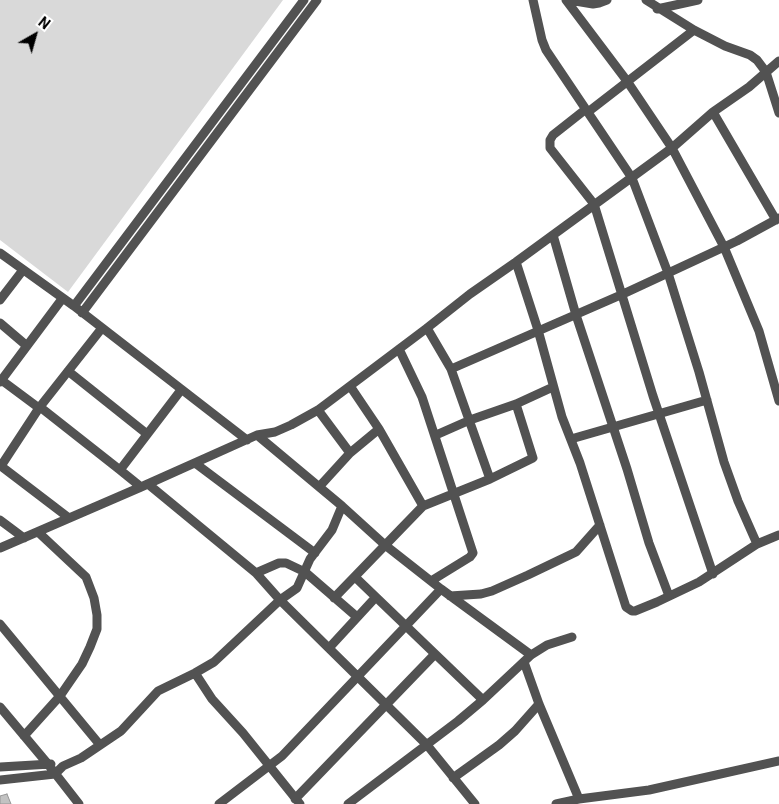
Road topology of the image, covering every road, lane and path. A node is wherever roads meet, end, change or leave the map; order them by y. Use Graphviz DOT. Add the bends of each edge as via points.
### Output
graph roads {
  1 [pos="304,0"];
  2 [pos="317,0"];
  3 [pos="533,0"];
  4 [pos="568,0"];
  5 [pos="607,0"];
  6 [pos="645,0"];
  7 [pos="698,0"];
  8 [pos="657,9"];
  9 [pos="694,30"];
  10 [pos="779,62"];
  11 [pos="766,72"];
  12 [pos="627,81"];
  13 [pos="587,111"];
  14 [pos="713,112"];
  15 [pos="779,113"];
  16 [pos="672,148"];
  17 [pos="632,178"];
  18 [pos="594,204"];
  19 [pos="777,219"];
  20 [pos="553,235"];
  21 [pos="724,247"];
  22 [pos="0,253"];
  23 [pos="516,262"];
  24 [pos="23,270"];
  25 [pos="668,273"];
  26 [pos="623,294"];
  27 [pos="62,298"];
  28 [pos="0,300"];
  29 [pos="74,306"];
  30 [pos="82,313"];
  31 [pos="576,315"];
  32 [pos="0,323"];
  33 [pos="102,328"];
  34 [pos="427,328"];
  35 [pos="538,330"];
  36 [pos="27,346"];
  37 [pos="398,349"];
  38 [pos="451,369"];
  39 [pos="68,371"];
  40 [pos="0,381"];
  41 [pos="350,386"];
  42 [pos="553,387"];
  43 [pos="181,390"];
  44 [pos="707,400"];
  45 [pos="779,402"];
  46 [pos="516,404"];
  47 [pos="40,408"];
  48 [pos="318,410"];
  49 [pos="659,415"];
  50 [pos="470,420"];
  51 [pos="612,428"];
  52 [pos="378,429"];
  53 [pos="147,434"];
  54 [pos="257,435"];
  55 [pos="436,435"];
  56 [pos="247,440"];
  57 [pos="571,440"];
  58 [pos="350,453"];
  59 [pos="196,463"];
  60 [pos="1,466"];
  61 [pos="120,470"];
  62 [pos="490,479"];
  63 [pos="145,486"];
  64 [pos="319,488"];
  65 [pos="454,494"];
  66 [pos="342,506"];
  67 [pos="423,506"];
  68 [pos="69,518"];
  69 [pos="0,520"];
  70 [pos="600,525"];
  71 [pos="38,532"];
  72 [pos="779,535"];
  73 [pos="24,538"];
  74 [pos="757,544"];
  75 [pos="385,545"];
  76 [pos="0,548"];
  77 [pos="315,553"];
  78 [pos="305,572"];
  79 [pos="256,573"];
  80 [pos="713,574"];
  81 [pos="354,577"];
  82 [pos="431,582"];
  83 [pos="440,589"];
  84 [pos="450,596"];
  85 [pos="669,596"];
  86 [pos="334,598"];
  87 [pos="375,598"];
  88 [pos="280,600"];
  89 [pos="357,617"];
  90 [pos="0,624"];
  91 [pos="406,626"];
  92 [pos="572,637"];
  93 [pos="329,648"];
  94 [pos="435,654"];
  95 [pos="531,655"];
  96 [pos="524,662"];
  97 [pos="195,673"];
  98 [pos="358,677"];
  99 [pos="60,696"];
  100 [pos="484,700"];
  101 [pos="386,704"];
  102 [pos="539,704"];
  103 [pos="2,711"];
  104 [pos="24,736"];
  105 [pos="100,745"];
  106 [pos="427,745"];
  107 [pos="779,761"];
  108 [pos="47,763"];
  109 [pos="64,766"];
  110 [pos="269,766"];
  111 [pos="0,767"];
  112 [pos="54,774"];
  113 [pos="453,778"];
  114 [pos="0,780"];
  115 [pos="579,798"];
  116 [pos="298,801"];
  117 [pos="79,804"];
  118 [pos="219,804"];
  119 [pos="348,804"];
  120 [pos="475,804"];
  121 [pos="556,804"];
  1 -- 29 [label="street"];
  2 -- 30 [label="street"];
  3 -- 13 [label="street" via="546,50"];
  4 -- 5 [label="street" via="593,4"];
  4 -- 12 [label="street"];
  6 -- 8 [label="street"];
  7 -- 8 [label="street"];
  8 -- 9 [label="street"];
  9 -- 11 [label="street" via="750,55"];
  9 -- 12 [label="street"];
  10 -- 11 [label="street"];
  11 -- 14 [label="street"];
  11 -- 15 [label="street"];
  12 -- 13 [label="street"];
  12 -- 16 [label="street"];
  13 -- 17 [label="street"];
  13 -- 18 [label="street" via="553,135 550,143 553,154"];
  14 -- 16 [label="street"];
  14 -- 19 [label="street"];
  16 -- 17 [label="street"];
  16 -- 21 [label="street"];
  17 -- 18 [label="street"];
  17 -- 25 [label="street"];
  18 -- 20 [label="street"];
  18 -- 26 [label="street"];
  19 -- 21 [label="street"];
  20 -- 23 [label="street"];
  20 -- 31 [label="street"];
  21 -- 25 [label="street"];
  21 -- 45 [label="street" via="759,332"];
  22 -- 24 [label="street"];
  23 -- 34 [label="street"];
  23 -- 35 [label="street"];
  24 -- 27 [label="street"];
  24 -- 28 [label="street"];
  25 -- 26 [label="street"];
  25 -- 44 [label="street"];
  26 -- 31 [label="street"];
  26 -- 49 [label="street"];
  27 -- 29 [label="street"];
  27 -- 36 [label="street"];
  29 -- 30 [label="street"];
  30 -- 33 [label="street"];
  31 -- 35 [label="street"];
  31 -- 51 [label="street"];
  32 -- 36 [label="street"];
  33 -- 39 [label="street"];
  33 -- 43 [label="street"];
  34 -- 37 [label="street"];
  34 -- 38 [label="street"];
  35 -- 38 [label="street"];
  35 -- 42 [label="street"];
  36 -- 40 [label="street"];
  37 -- 41 [label="street"];
  37 -- 55 [label="street" via="412,373"];
  38 -- 50 [label="street"];
  39 -- 47 [label="street"];
  39 -- 53 [label="street"];
  40 -- 47 [label="street"];
  41 -- 48 [label="street"];
  41 -- 52 [label="street"];
  42 -- 46 [label="street"];
  42 -- 57 [label="street"];
  43 -- 53 [label="street"];
  43 -- 56 [label="street"];
  44 -- 49 [label="street"];
  44 -- 74 [label="street" via="727,470"];
  46 -- 50 [label="street"];
  46 -- 62 [label="street" via="533,458"];
  47 -- 60 [label="street"];
  47 -- 61 [label="street"];
  48 -- 54 [label="street" via="275,432"];
  48 -- 58 [label="street"];
  49 -- 51 [label="street"];
  49 -- 80 [label="street"];
  50 -- 55 [label="street"];
  50 -- 62 [label="street"];
  51 -- 57 [label="street"];
  51 -- 85 [label="street"];
  52 -- 58 [label="street"];
  52 -- 67 [label="street"];
  53 -- 61 [label="street"];
  54 -- 56 [label="street"];
  54 -- 64 [label="street"];
  55 -- 65 [label="street"];
  56 -- 59 [label="street"];
  57 -- 70 [label="street"];
  58 -- 64 [label="street"];
  59 -- 63 [label="street"];
  59 -- 77 [label="street"];
  60 -- 68 [label="street"];
  61 -- 63 [label="street"];
  62 -- 65 [label="street"];
  63 -- 68 [label="street"];
  63 -- 79 [label="street"];
  64 -- 66 [label="street"];
  65 -- 67 [label="street"];
  65 -- 82 [label="street" via="473,553"];
  66 -- 75 [label="street"];
  66 -- 77 [label="street" via="332,530"];
  67 -- 75 [label="street"];
  68 -- 71 [label="street"];
  69 -- 73 [label="street"];
  70 -- 84 [label="street" via="576,552 528,575 481,594"];
  70 -- 85 [label="street" via="626,607 635,611"];
  71 -- 73 [label="street"];
  71 -- 99 [label="street" via="86,577 97,615 97,629 90,648"];
  72 -- 74 [label="street"];
  73 -- 76 [label="street"];
  74 -- 80 [label="street"];
  75 -- 81 [label="street"];
  75 -- 82 [label="street"];
  77 -- 78 [label="street"];
  78 -- 79 [label="street" via="282,562"];
  78 -- 86 [label="street"];
  78 -- 88 [label="street" via="294,592"];
  79 -- 88 [label="street"];
  80 -- 85 [label="street"];
  81 -- 86 [label="street"];
  81 -- 87 [label="street"];
  82 -- 83 [label="street"];
  83 -- 84 [label="street"];
  83 -- 91 [label="street"];
  84 -- 95 [label="street"];
  86 -- 89 [label="street"];
  87 -- 89 [label="street"];
  87 -- 91 [label="street"];
  88 -- 93 [label="street"];
  88 -- 97 [label="street" via="214,662"];
  89 -- 93 [label="street"];
  90 -- 99 [label="street"];
  91 -- 94 [label="street"];
  91 -- 98 [label="street"];
  92 -- 95 [label="street" via="547,645"];
  93 -- 98 [label="street"];
  94 -- 100 [label="street"];
  94 -- 101 [label="street"];
  95 -- 96 [label="street"];
  96 -- 100 [label="street"];
  96 -- 102 [label="street"];
  97 -- 105 [label="street" via="158,691 121,732"];
  97 -- 110 [label="street" via="212,700"];
  98 -- 101 [label="street"];
  98 -- 110 [label="street"];
  99 -- 104 [label="street"];
  99 -- 105 [label="street"];
  100 -- 106 [label="street"];
  101 -- 106 [label="street"];
  101 -- 116 [label="street"];
  102 -- 113 [label="street" via="515,731"];
  102 -- 115 [label="street"];
  103 -- 104 [label="street"];
  104 -- 108 [label="street"];
  105 -- 109 [label="street"];
  106 -- 113 [label="street"];
  106 -- 119 [label="street"];
  107 -- 115 [label="street" via="649,790"];
  108 -- 109 [label="street"];
  108 -- 111 [label="street"];
  108 -- 112 [label="street"];
  109 -- 112 [label="street"];
  110 -- 116 [label="street"];
  110 -- 118 [label="street"];
  112 -- 114 [label="street"];
  112 -- 117 [label="street"];
  113 -- 120 [label="street"];
  115 -- 121 [label="street"];
}
